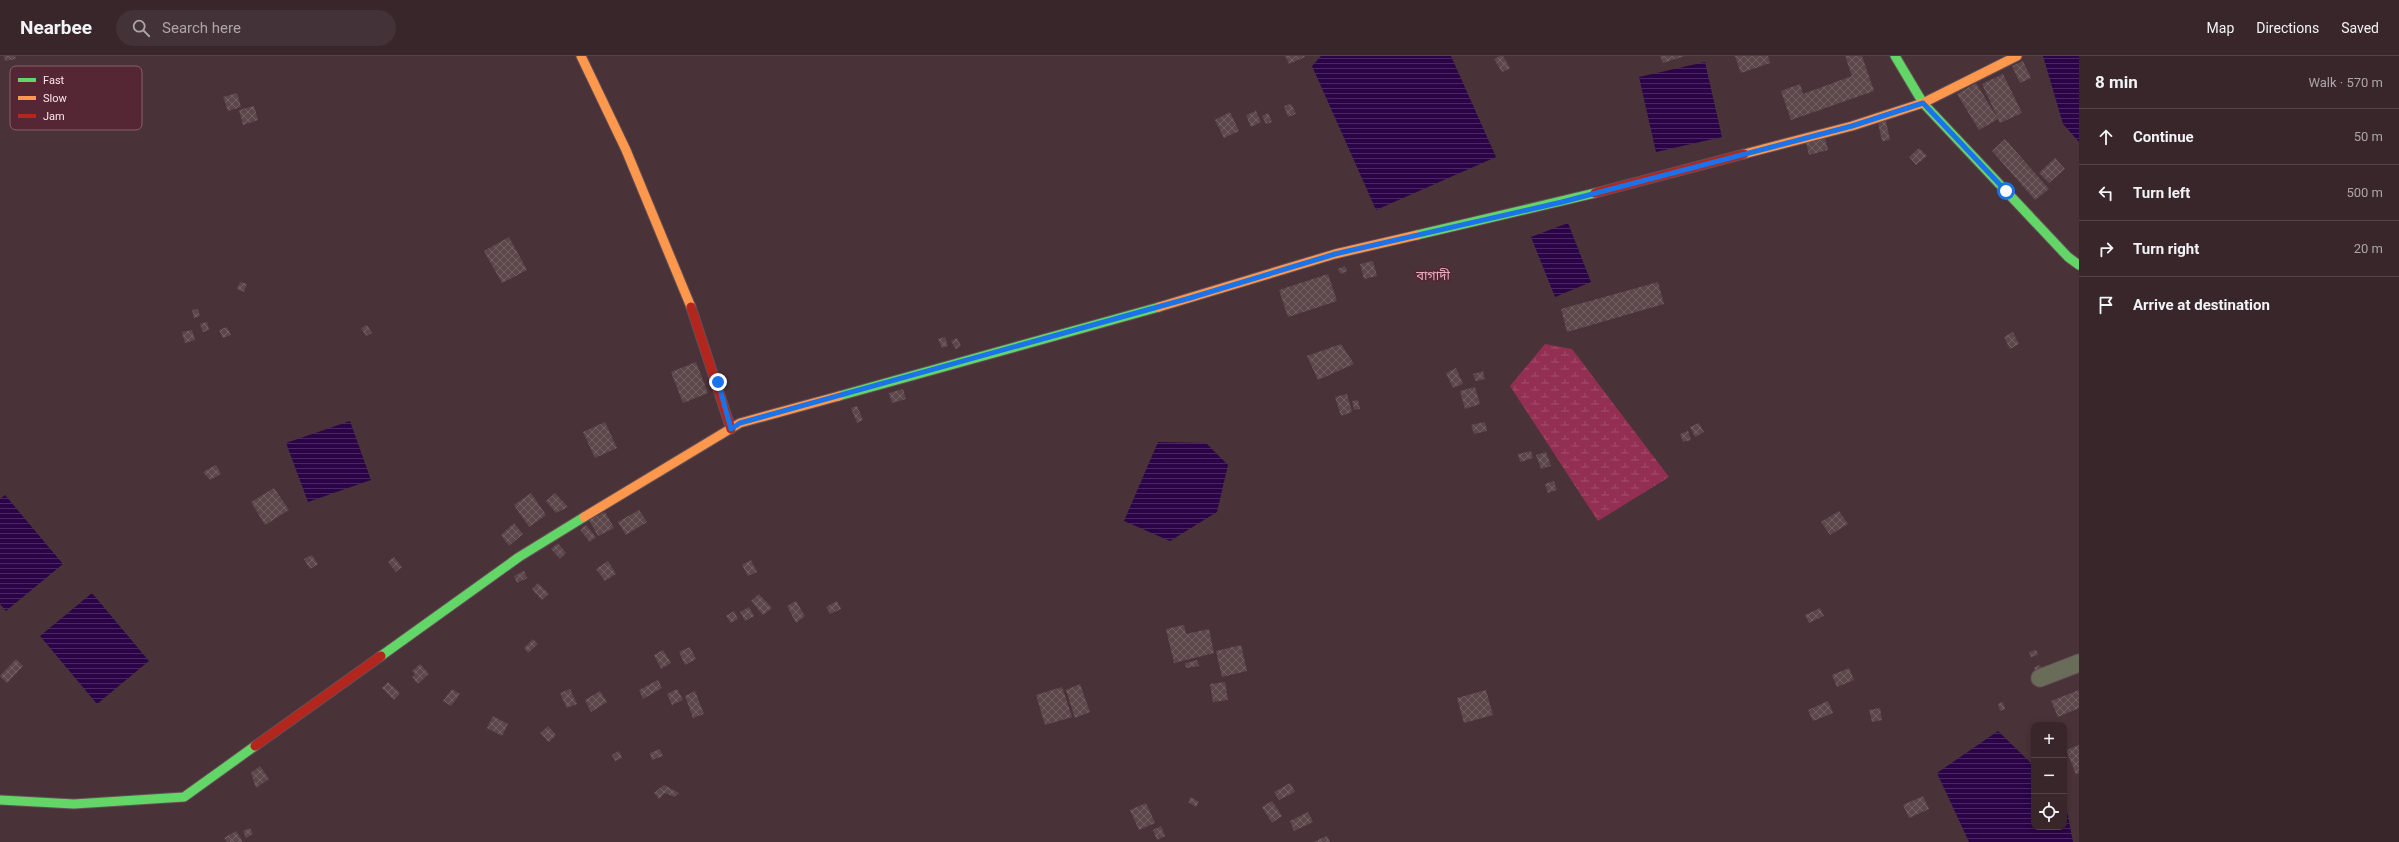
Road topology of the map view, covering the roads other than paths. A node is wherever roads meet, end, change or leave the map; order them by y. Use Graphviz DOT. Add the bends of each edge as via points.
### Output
graph roads {
  1 [pos="581,56"];
  2 [pos="1895,56"];
  3 [pos="2017,56"];
  4 [pos="1923,103"];
  5 [pos="2079,265"];
  6 [pos="731,429"];
  7 [pos="2079,663"];
  8 [pos="2040,678"];
  9 [pos="0,800"];
  1 -- 6 [label="street" via="608,106 690,302 718,382"];
  2 -- 4 [label="street"];
  3 -- 4 [label="street"];
  4 -- 5 [label="street" via="2068,257"];
  4 -- 6 [label="street" via="1852,126 1562,202 1335,254 1190,298 740,423"];
  6 -- 9 [label="street" via="519,557 184,797 74,804"];
  7 -- 8 [label="street"];
}
